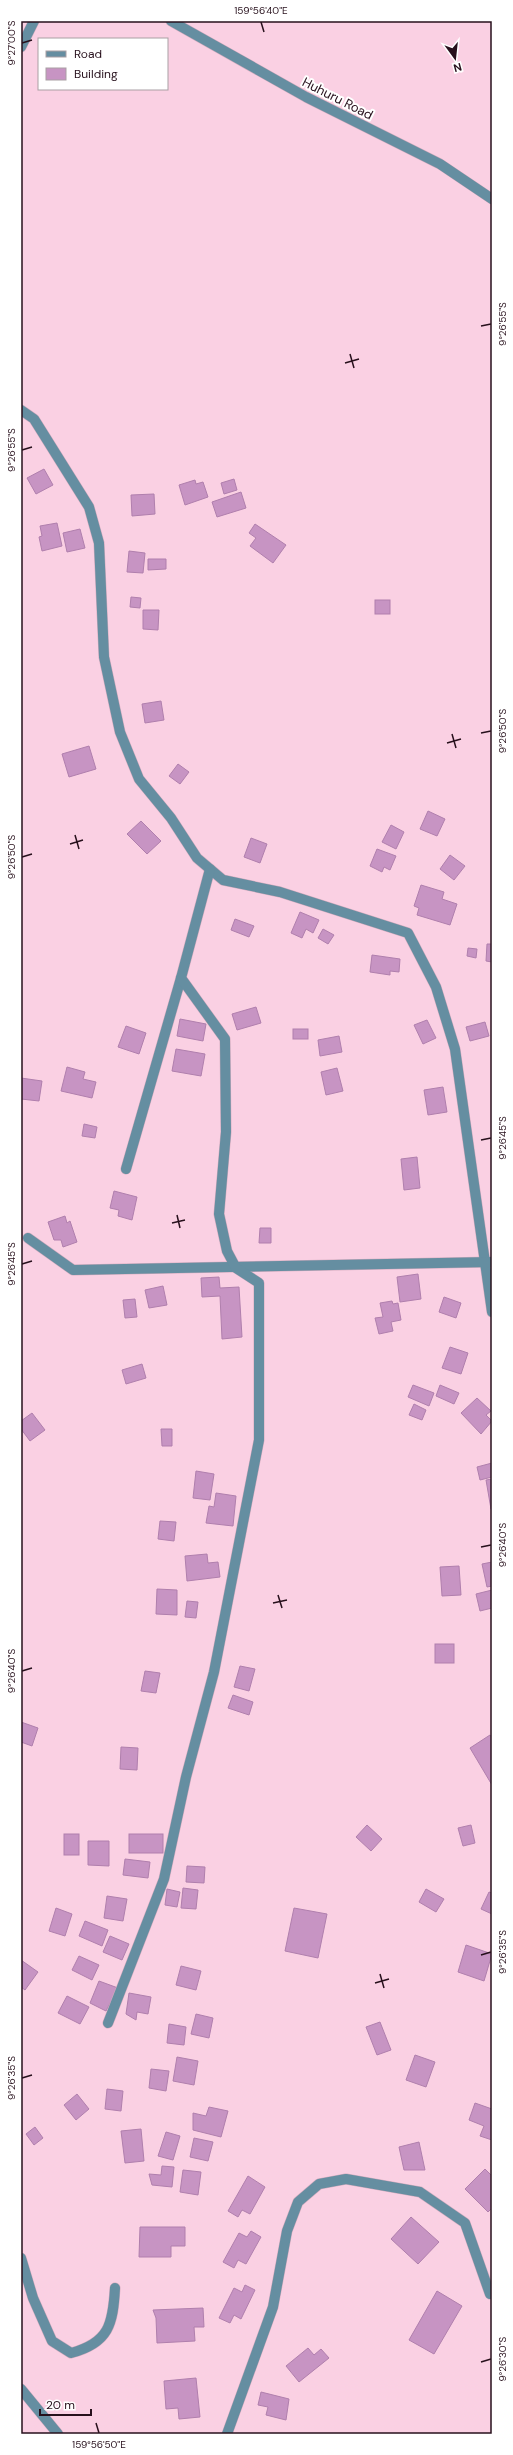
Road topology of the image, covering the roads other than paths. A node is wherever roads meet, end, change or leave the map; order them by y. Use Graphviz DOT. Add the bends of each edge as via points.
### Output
graph roads {
  1 [pos="34,21"];
  2 [pos="171,21"];
  3 [pos="21,47"];
  4 [pos="492,199"];
  5 [pos="21,410"];
  6 [pos="210,869"];
  7 [pos="181,978"];
  8 [pos="126,1169"];
  9 [pos="28,1238"];
  10 [pos="489,1262"];
  11 [pos="236,1268"];
  12 [pos="492,1312"];
  13 [pos="108,2023"];
  14 [pos="21,2258"];
  15 [pos="115,2288"];
  16 [pos="490,2294"];
  17 [pos="21,2389"];
  18 [pos="58,2434"];
  19 [pos="227,2434"];
  1 -- 3 [label="street"];
  2 -- 4 [label="street, Huhuru Road" via="306,96 440,164"];
  5 -- 6 [label="street" via="34,419 89,507 99,543 104,656 120,732 139,779 171,818 197,858"];
  6 -- 7 [label="street"];
  6 -- 10 [label="street" via="223,880 280,892 408,933 436,987 455,1049"];
  7 -- 8 [label="street"];
  7 -- 11 [label="street" via="225,1039 226,1132 219,1214 227,1251"];
  9 -- 11 [label="street" via="72,1270"];
  10 -- 11 [label="street"];
  10 -- 12 [label="street"];
  11 -- 13 [label="street" via="259,1282 259,1440 214,1672 186,1777 164,1879"];
  14 -- 15 [label="street" via="33,2298 52,2341 70,2353 89,2348 110,2328"];
  16 -- 19 [label="street" via="465,2223 420,2192 346,2179 319,2184 298,2202 287,2231 273,2307"];
  17 -- 18 [label="street"];
}
